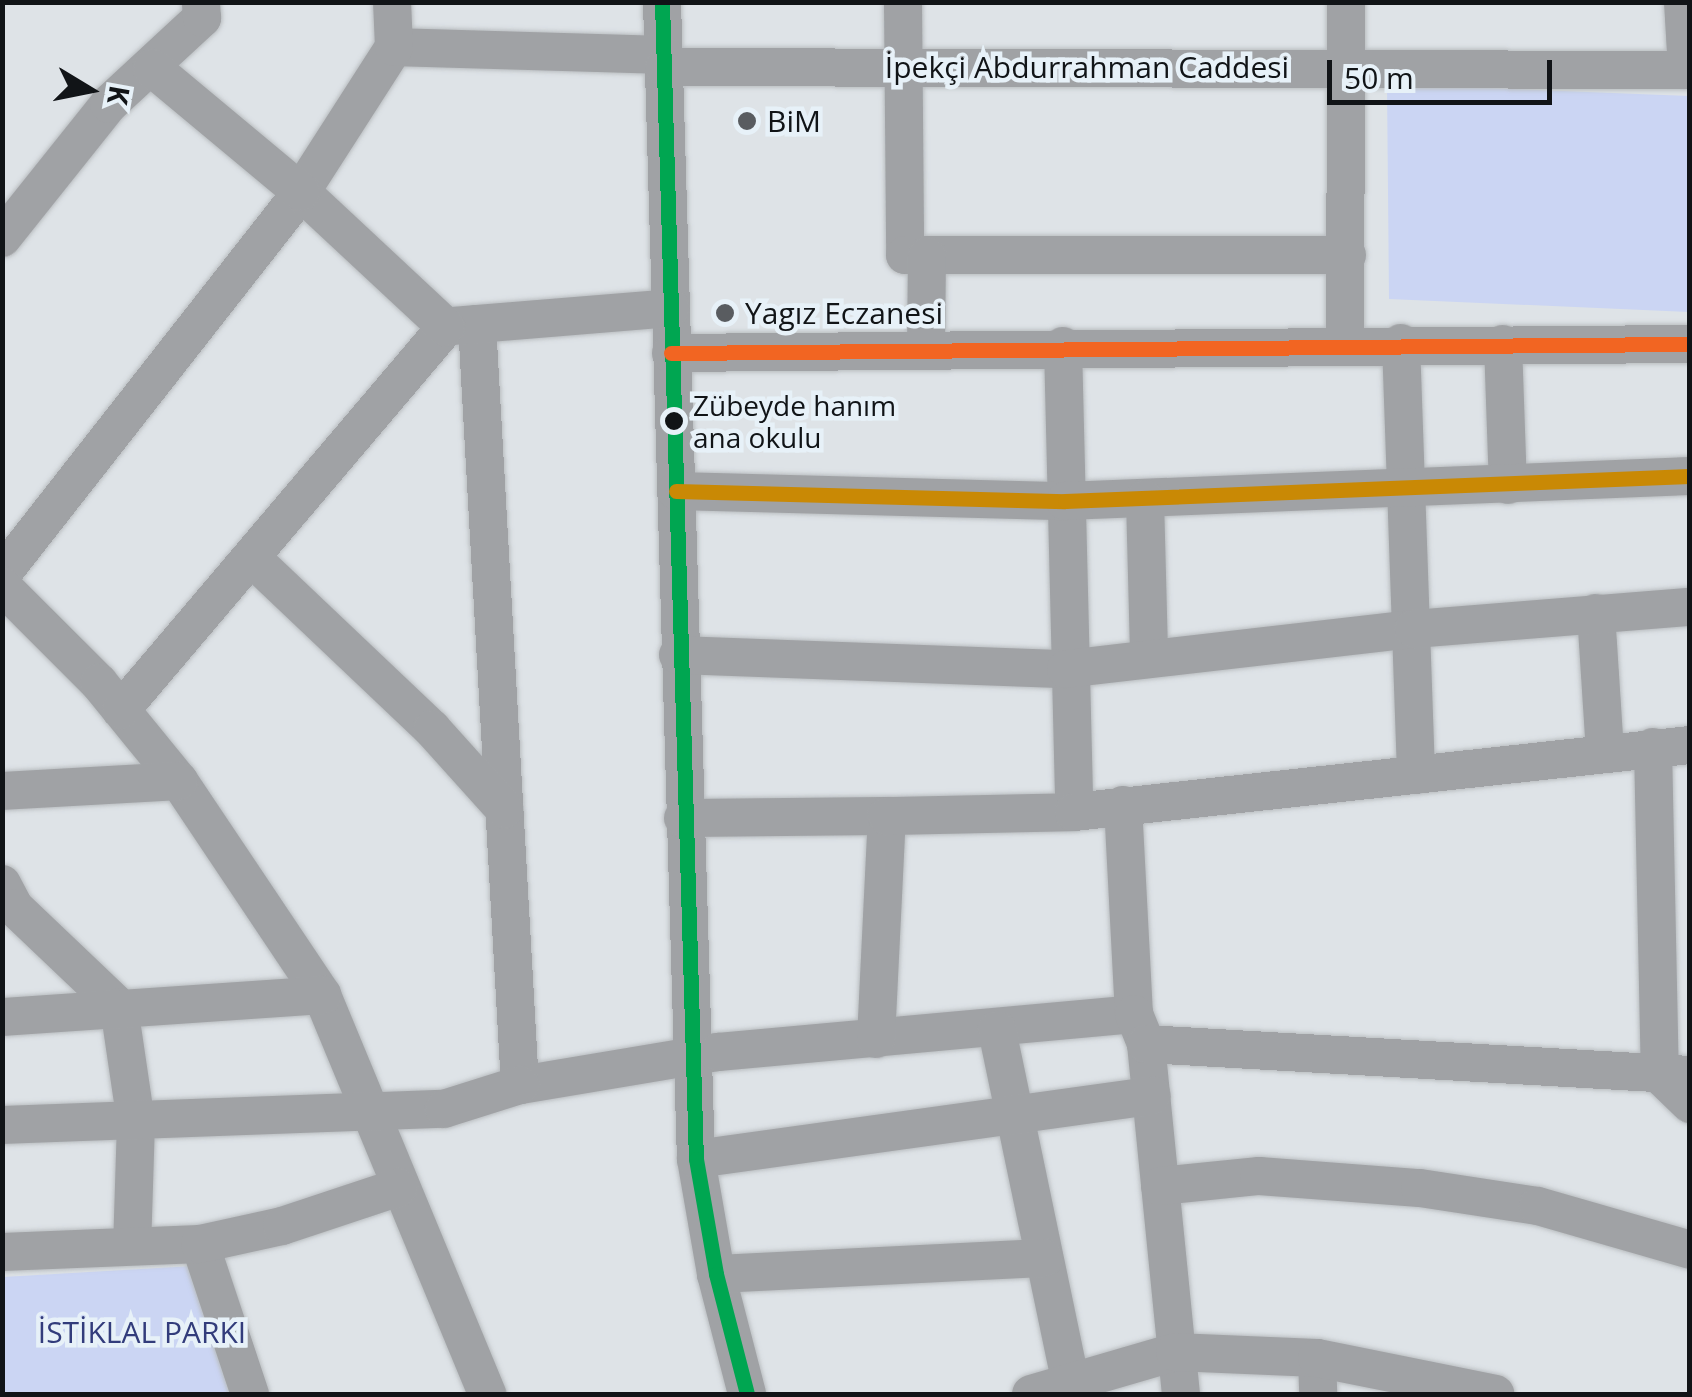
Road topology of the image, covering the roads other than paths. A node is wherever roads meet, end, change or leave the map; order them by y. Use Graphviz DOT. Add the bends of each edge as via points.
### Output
graph roads {
  1 [pos="201,2"];
  2 [pos="392,2"];
  3 [pos="662,2"];
  4 [pos="904,2"];
  5 [pos="1346,2"];
  6 [pos="1683,2"];
  7 [pos="394,47"];
  8 [pos="664,61"];
  9 [pos="904,66"];
  10 [pos="152,68"];
  11 [pos="1342,68"];
  12 [pos="1688,70"];
  13 [pos="301,192"];
  14 [pos="2,238"];
  15 [pos="1347,255"];
  16 [pos="927,256"];
  17 [pos="670,308"];
  18 [pos="461,325"];
  19 [pos="1344,342"];
  20 [pos="1402,343"];
  21 [pos="1503,344"];
  22 [pos="1690,344"];
  23 [pos="1064,346"];
  24 [pos="926,350"];
  25 [pos="671,353"];
  26 [pos="1690,476"];
  27 [pos="1508,484"];
  28 [pos="1408,488"];
  29 [pos="676,491"];
  30 [pos="1144,498"];
  31 [pos="1065,501"];
  32 [pos="254,560"];
  33 [pos="2,574"];
  34 [pos="2,586"];
  35 [pos="1690,607"];
  36 [pos="1596,612"];
  37 [pos="16,613"];
  38 [pos="1414,629"];
  39 [pos="678,655"];
  40 [pos="1148,656"];
  41 [pos="1066,669"];
  42 [pos="121,710"];
  43 [pos="1671,746"];
  44 [pos="1606,751"];
  45 [pos="1416,775"];
  46 [pos="180,781"];
  47 [pos="2,791"];
  48 [pos="1123,805"];
  49 [pos="504,808"];
  50 [pos="1074,812"];
  51 [pos="887,816"];
  52 [pos="683,818"];
  53 [pos="2,884"];
  54 [pos="1674,922"];
  55 [pos="322,995"];
  56 [pos="120,1007"];
  57 [pos="2,1017"];
  58 [pos="1140,1029"];
  59 [pos="997,1030"];
  60 [pos="876,1039"];
  61 [pos="690,1058"];
  62 [pos="1675,1075"];
  63 [pos="520,1085"];
  64 [pos="1152,1096"];
  65 [pos="1690,1104"];
  66 [pos="370,1113"];
  67 [pos="1012,1114"];
  68 [pos="136,1122"];
  69 [pos="2,1125"];
  70 [pos="696,1159"];
  71 [pos="1160,1186"];
  72 [pos="398,1187"];
  73 [pos="200,1244"];
  74 [pos="132,1246"];
  75 [pos="1690,1250"];
  76 [pos="2,1252"];
  77 [pos="1044,1258"];
  78 [pos="716,1274"];
  79 [pos="1175,1352"];
  80 [pos="1318,1376"];
  81 [pos="1072,1387"];
  82 [pos="250,1394"];
  83 [pos="487,1394"];
  84 [pos="747,1394"];
  85 [pos="1031,1394"];
  86 [pos="1181,1394"];
  87 [pos="1495,1394"];
  1 -- 10 [label="street" via="202,18"];
  2 -- 7 [label="street"];
  3 -- 8 [label="street"];
  4 -- 9 [label="street"];
  5 -- 11 [label="street"];
  6 -- 12 [label="street"];
  7 -- 8 [label="street, İpekçi Abdurrahman Caddesi"];
  7 -- 13 [label="street"];
  8 -- 9 [label="street, İpekçi Abdurrahman Caddesi"];
  8 -- 17 [label="street"];
  9 -- 11 [label="street, İpekçi Abdurrahman Caddesi"];
  9 -- 16 [label="street" via="905,255"];
  10 -- 13 [label="street"];
  10 -- 14 [label="street" via="109,104"];
  11 -- 12 [label="street, İpekçi Abdurrahman Caddesi"];
  11 -- 15 [label="street"];
  13 -- 18 [label="street"];
  13 -- 33 [label="street"];
  15 -- 16 [label="street"];
  15 -- 19 [label="street"];
  16 -- 24 [label="street"];
  17 -- 18 [label="street"];
  17 -- 25 [label="street"];
  18 -- 32 [label="street"];
  18 -- 49 [label="street"];
  19 -- 20 [label="street"];
  19 -- 23 [label="street"];
  20 -- 21 [label="street"];
  20 -- 28 [label="street"];
  21 -- 22 [label="street"];
  21 -- 27 [label="street"];
  23 -- 24 [label="street"];
  23 -- 31 [label="street"];
  24 -- 25 [label="street"];
  25 -- 29 [label="street"];
  26 -- 27 [label="street"];
  27 -- 28 [label="street"];
  28 -- 30 [label="street"];
  28 -- 38 [label="street"];
  29 -- 31 [label="street"];
  29 -- 39 [label="street"];
  30 -- 31 [label="street"];
  30 -- 40 [label="street"];
  31 -- 41 [label="street"];
  32 -- 42 [label="street"];
  32 -- 49 [label="street" via="432,729"];
  34 -- 37 [label="street"];
  35 -- 36 [label="street"];
  36 -- 38 [label="street"];
  36 -- 44 [label="street"];
  37 -- 42 [label="street"];
  38 -- 40 [label="street"];
  38 -- 45 [label="street"];
  39 -- 41 [label="street"];
  39 -- 52 [label="street"];
  40 -- 41 [label="street"];
  41 -- 50 [label="street"];
  42 -- 46 [label="street"];
  43 -- 44 [label="street"];
  43 -- 54 [label="street"];
  44 -- 45 [label="street"];
  45 -- 48 [label="street"];
  46 -- 47 [label="street"];
  46 -- 55 [label="street"];
  48 -- 50 [label="street"];
  48 -- 58 [label="street"];
  49 -- 63 [label="street"];
  50 -- 51 [label="street"];
  51 -- 52 [label="street"];
  51 -- 60 [label="street"];
  52 -- 61 [label="street"];
  53 -- 56 [label="street" via="15,908"];
  54 -- 62 [label="street"];
  55 -- 56 [label="street"];
  55 -- 66 [label="street"];
  56 -- 57 [label="street"];
  56 -- 68 [label="street"];
  58 -- 59 [label="street"];
  58 -- 62 [label="street"];
  58 -- 64 [label="street"];
  59 -- 60 [label="street"];
  59 -- 67 [label="street"];
  60 -- 61 [label="street"];
  61 -- 63 [label="street"];
  61 -- 70 [label="street"];
  62 -- 65 [label="street"];
  63 -- 66 [label="street" via="444,1109"];
  64 -- 67 [label="street"];
  64 -- 71 [label="street"];
  66 -- 68 [label="street"];
  66 -- 72 [label="street"];
  67 -- 70 [label="street"];
  67 -- 77 [label="street"];
  68 -- 69 [label="street"];
  68 -- 74 [label="street"];
  70 -- 78 [label="street"];
  71 -- 75 [label="street" via="1259,1176 1420,1188 1538,1206"];
  71 -- 79 [label="street"];
  72 -- 73 [label="street" via="282,1226"];
  72 -- 83 [label="street"];
  73 -- 74 [label="street"];
  73 -- 82 [label="street"];
  74 -- 76 [label="street"];
  77 -- 78 [label="street"];
  77 -- 81 [label="street"];
  78 -- 84 [label="street"];
  79 -- 80 [label="street"];
  79 -- 81 [label="street"];
  79 -- 86 [label="street"];
  80 -- 87 [label="street"];
  81 -- 85 [label="street"];
}
